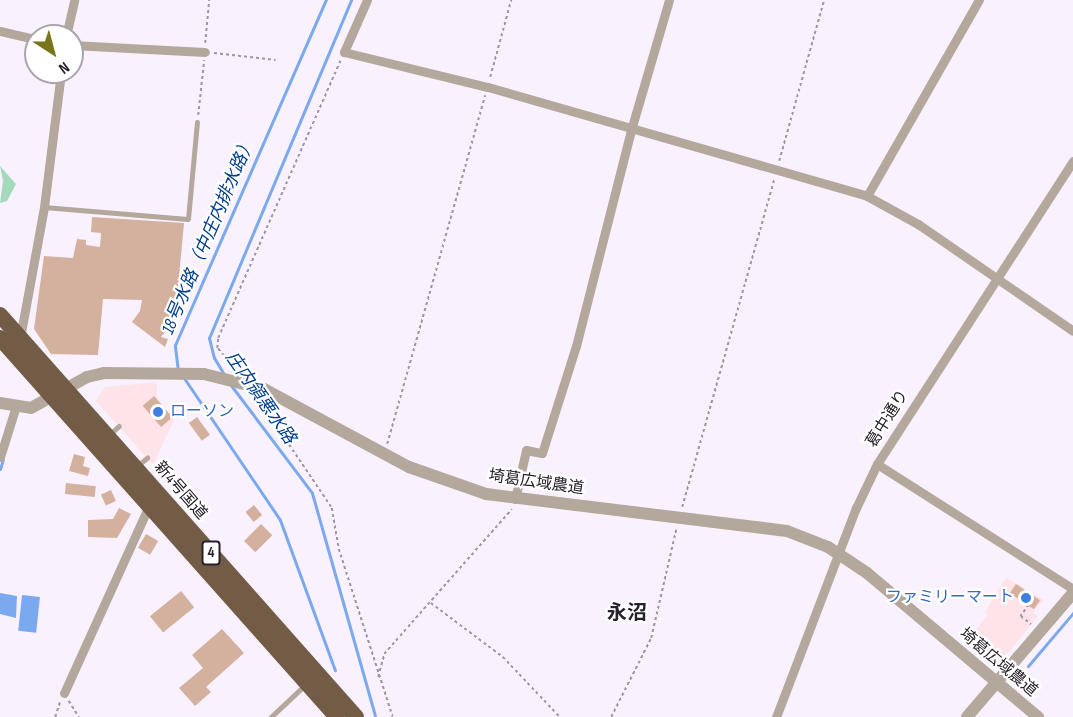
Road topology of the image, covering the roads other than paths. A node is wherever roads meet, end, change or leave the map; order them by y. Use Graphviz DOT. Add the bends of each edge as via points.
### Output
graph roads {
  1 [pos="75,0"];
  2 [pos="367,0"];
  3 [pos="669,0"];
  4 [pos="979,0"];
  5 [pos="69,24"];
  6 [pos="0,31"];
  7 [pos="24,36"];
  8 [pos="84,46"];
  9 [pos="205,52"];
  10 [pos="59,84"];
  11 [pos="197,122"];
  12 [pos="631,130"];
  13 [pos="1073,161"];
  14 [pos="867,196"];
  15 [pos="44,207"];
  16 [pos="995,278"];
  17 [pos="0,315"];
  18 [pos="1073,331"];
  19 [pos="0,338"];
  20 [pos="20,338"];
  21 [pos="59,393"];
  22 [pos="0,403"];
  23 [pos="16,406"];
  24 [pos="0,457"];
  25 [pos="877,464"];
  26 [pos="515,499"];
  27 [pos="149,506"];
  28 [pos="838,553"];
  29 [pos="1073,591"];
  30 [pos="307,683"];
  31 [pos="996,684"];
  32 [pos="64,693"];
  33 [pos="271,717"];
  34 [pos="337,717"];
  35 [pos="356,717"];
  36 [pos="776,717"];
  37 [pos="967,717"];
  38 [pos="1038,717"];
  1 -- 5 [label="street"];
  2 -- 12 [label="street" via="344,52 488,87"];
  3 -- 12 [label="street"];
  4 -- 14 [label="street"];
  6 -- 7 [label="street"];
  8 -- 9 [label="street"];
  10 -- 15 [label="street"];
  11 -- 15 [label="lane" via="188,219"];
  12 -- 14 [label="street"];
  12 -- 26 [label="street" via="576,346 542,453 526,450"];
  13 -- 16 [label="street, 葛中通り"];
  14 -- 16 [label="street" via="918,224"];
  15 -- 20 [label="street"];
  16 -- 18 [label="street"];
  16 -- 25 [label="street, 葛中通り"];
  17 -- 20 [label="highway, 新4号国道 / 4"];
  19 -- 21 [label="highway, 新4号国道 / 4"];
  20 -- 21 [label="highway, 新4号国道 / 4"];
  21 -- 23 [label="street, 埼葛広域農道" via="31,408"];
  21 -- 26 [label="street, 埼葛広域農道" via="98,374 149,377 171,372 239,381 256,386 430,476"];
  21 -- 27 [label="highway, 新4号国道 / 4"];
  21 -- 35 [label="highway, 新4号国道 / 4" via="113,431"];
  22 -- 23 [label="street, 埼葛広域農道"];
  23 -- 24 [label="street"];
  25 -- 28 [label="street, 葛中通り"];
  25 -- 29 [label="street"];
  26 -- 28 [label="street, 埼葛広域農道" via="787,531"];
  27 -- 30 [label="highway, 新4号国道 / 4"];
  27 -- 32 [label="street"];
  28 -- 31 [label="street, 埼葛広域農道"];
  28 -- 36 [label="street, 葛中通り"];
  29 -- 31 [label="street"];
  30 -- 33 [label="lane"];
  30 -- 34 [label="highway, 新4号国道 / 4"];
  31 -- 37 [label="street"];
  31 -- 38 [label="street, 埼葛広域農道"];
}
